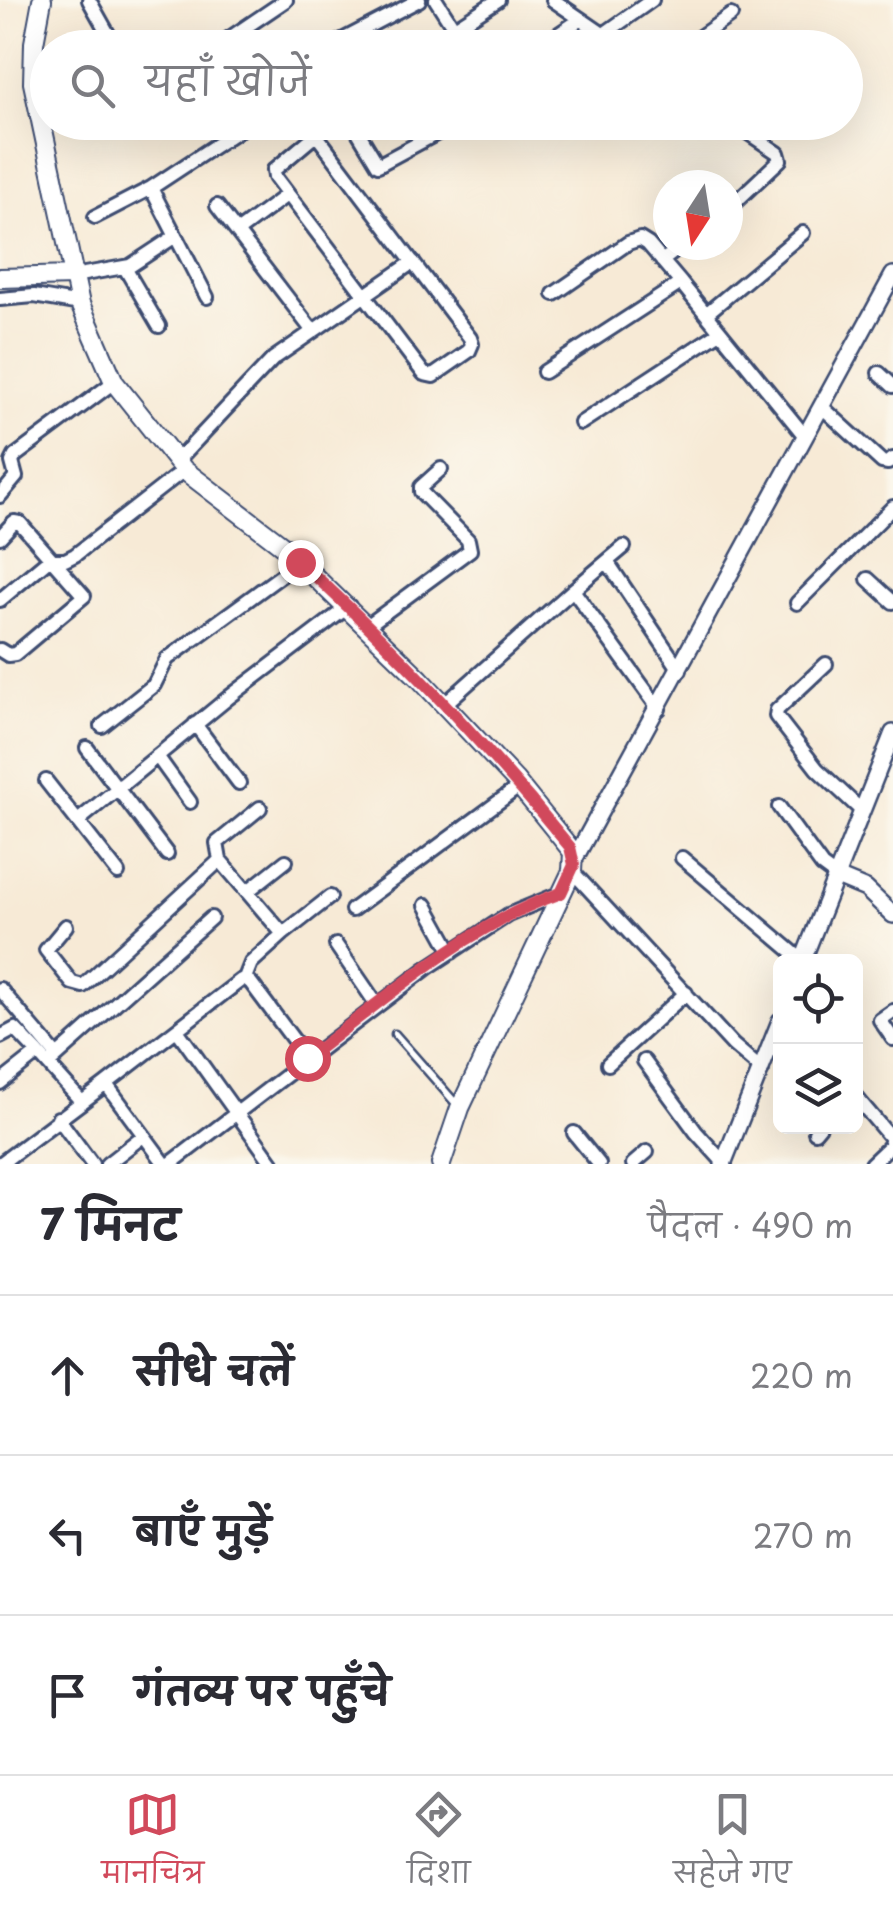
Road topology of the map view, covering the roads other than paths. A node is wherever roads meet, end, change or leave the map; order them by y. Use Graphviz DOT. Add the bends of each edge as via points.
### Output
graph roads {
  1 [pos="42,0"];
  2 [pos="89,0"];
  3 [pos="286,0"];
  4 [pos="418,0"];
  5 [pos="436,0"];
  6 [pos="498,0"];
  7 [pos="553,0"];
  8 [pos="652,0"];
  9 [pos="730,15"];
  10 [pos="581,19"];
  11 [pos="36,30"];
  12 [pos="106,30"];
  13 [pos="242,30"];
  14 [pos="362,30"];
  15 [pos="565,30"];
  16 [pos="598,30"];
  17 [pos="610,30"];
  18 [pos="709,30"];
  19 [pos="45,140"];
  20 [pos="224,140"];
  21 [pos="311,140"];
  22 [pos="321,140"];
  23 [pos="362,140"];
  24 [pos="424,140"];
  25 [pos="759,140"];
  26 [pos="376,165"];
  27 [pos="354,182"];
  28 [pos="151,188"];
  29 [pos="288,194"];
  30 [pos="743,195"];
  31 [pos="217,206"];
  32 [pos="95,217"];
  33 [pos="237,232"];
  34 [pos="803,233"];
  35 [pos="174,237"];
  36 [pos="662,261"];
  37 [pos="412,262"];
  38 [pos="124,268"];
  39 [pos="893,274"];
  40 [pos="73,276"];
  41 [pos="0,278"];
  42 [pos="681,283"];
  43 [pos="554,294"];
  44 [pos="364,295"];
  45 [pos="207,297"];
  46 [pos="0,299"];
  47 [pos="80,304"];
  48 [pos="706,314"];
  49 [pos="158,326"];
  50 [pos="312,330"];
  51 [pos="720,332"];
  52 [pos="544,372"];
  53 [pos="880,374"];
  54 [pos="114,382"];
  55 [pos="893,386"];
  56 [pos="821,406"];
  57 [pos="581,423"];
  58 [pos="804,435"];
  59 [pos="893,459"];
  60 [pos="180,466"];
  61 [pos="441,469"];
  62 [pos="0,496"];
  63 [pos="893,507"];
  64 [pos="0,537"];
  65 [pos="624,547"];
  66 [pos="53,558"];
  67 [pos="300,562"];
  68 [pos="608,562"];
  69 [pos="868,578"];
  70 [pos="573,590"];
  71 [pos="0,600"];
  72 [pos="893,602"];
  73 [pos="797,603"];
  74 [pos="349,606"];
  75 [pos="367,626"];
  76 [pos="0,650"];
  77 [pos="826,664"];
  78 [pos="680,670"];
  79 [pos="445,704"];
  80 [pos="659,709"];
  81 [pos="195,724"];
  82 [pos="102,726"];
  83 [pos="893,733"];
  84 [pos="87,748"];
  85 [pos="158,756"];
  86 [pos="46,781"];
  87 [pos="239,784"];
  88 [pos="520,786"];
  89 [pos="117,787"];
  90 [pos="190,802"];
  91 [pos="779,807"];
  92 [pos="260,808"];
  93 [pos="862,811"];
  94 [pos="78,821"];
  95 [pos="168,854"];
  96 [pos="682,858"];
  97 [pos="220,860"];
  98 [pos="286,861"];
  99 [pos="573,865"];
  100 [pos="118,874"];
  101 [pos="837,876"];
  102 [pos="248,891"];
  103 [pos="561,893"];
  104 [pos="330,897"];
  105 [pos="426,905"];
  106 [pos="890,905"];
  107 [pos="352,910"];
  108 [pos="211,918"];
  109 [pos="66,926"];
  110 [pos="282,934"];
  111 [pos="336,945"];
  112 [pos="452,952"];
  113 [pos="794,954"];
  114 [pos="805,954"];
  115 [pos="245,978"];
  116 [pos="0,989"];
  117 [pos="686,994"];
  118 [pos="377,1005"];
  119 [pos="893,1011"];
  120 [pos="176,1030"];
  121 [pos="395,1034"];
  122 [pos="0,1037"];
  123 [pos="893,1039"];
  124 [pos="773,1044"];
  125 [pos="48,1058"];
  126 [pos="307,1058"];
  127 [pos="644,1061"];
  128 [pos="608,1064"];
  129 [pos="762,1070"];
  130 [pos="0,1083"];
  131 [pos="106,1084"];
  132 [pos="81,1101"];
  133 [pos="863,1105"];
  134 [pos="460,1108"];
  135 [pos="238,1116"];
  136 [pos="58,1118"];
  137 [pos="574,1133"];
  138 [pos="143,1136"];
  139 [pos="648,1152"];
  140 [pos="0,1164"];
  141 [pos="92,1164"];
  142 [pos="107,1164"];
  143 [pos="167,1164"];
  144 [pos="274,1164"];
  145 [pos="442,1164"];
  146 [pos="599,1164"];
  147 [pos="634,1164"];
  148 [pos="724,1164"];
  149 [pos="871,1164"];
  1 -- 11 [label="main road"];
  2 -- 12 [label="street"];
  3 -- 13 [label="street"];
  4 -- 14 [label="street"];
  5 -- 6 [label="street" via="456,26"];
  7 -- 10 [label="street"];
  8 -- 17 [label="street"];
  9 -- 18 [label="street"];
  10 -- 15 [label="street"];
  10 -- 16 [label="street"];
  19 -- 40 [label="main road"];
  20 -- 28 [label="street"];
  21 -- 29 [label="street" via="275,168"];
  22 -- 27 [label="street"];
  23 -- 26 [label="street"];
  24 -- 26 [label="street"];
  25 -- 30 [label="street" via="780,160"];
  26 -- 27 [label="street"];
  27 -- 37 [label="street"];
  28 -- 32 [label="street"];
  28 -- 35 [label="street"];
  29 -- 33 [label="street"];
  29 -- 44 [label="street"];
  31 -- 33 [label="street"];
  33 -- 50 [label="street"];
  34 -- 48 [label="street"];
  35 -- 38 [label="street"];
  35 -- 45 [label="street"];
  36 -- 42 [label="street"];
  36 -- 43 [label="street" via="644,241 634,240"];
  37 -- 44 [label="street"];
  37 -- 44 [label="street" via="472,343 433,376 424,374"];
  38 -- 40 [label="street"];
  38 -- 49 [label="street"];
  39 -- 56 [label="street"];
  40 -- 41 [label="main road"];
  40 -- 47 [label="main road"];
  42 -- 48 [label="street"];
  42 -- 52 [label="street"];
  44 -- 50 [label="street"];
  46 -- 47 [label="street" via="34,296"];
  47 -- 54 [label="main road"];
  48 -- 51 [label="street"];
  50 -- 60 [label="street" via="256,374"];
  51 -- 57 [label="street"];
  51 -- 58 [label="street"];
  53 -- 55 [label="street"];
  54 -- 60 [label="main road"];
  54 -- 62 [label="street" via="15,456 16,477"];
  56 -- 58 [label="street"];
  56 -- 59 [label="street" via="882,462"];
  58 -- 78 [label="street"];
  60 -- 66 [label="street" via="75,556"];
  60 -- 67 [label="main road"];
  61 -- 75 [label="street" via="421,492 470,550"];
  63 -- 73 [label="street"];
  64 -- 66 [label="street" via="20,523"];
  65 -- 68 [label="street"];
  66 -- 71 [label="street"];
  66 -- 76 [label="street" via="82,591 82,600 16,654"];
  67 -- 74 [label="main road"];
  67 -- 82 [label="street" via="168,659 156,682"];
  68 -- 70 [label="street"];
  68 -- 78 [label="street"];
  69 -- 72 [label="street"];
  70 -- 79 [label="street"];
  70 -- 80 [label="street"];
  74 -- 75 [label="main road"];
  74 -- 81 [label="street"];
  75 -- 79 [label="main road"];
  77 -- 93 [label="street" via="776,716 817,769"];
  78 -- 80 [label="street"];
  79 -- 88 [label="main road"];
  80 -- 99 [label="street"];
  81 -- 85 [label="street"];
  81 -- 87 [label="street"];
  83 -- 93 [label="street"];
  84 -- 89 [label="street"];
  85 -- 89 [label="street"];
  85 -- 90 [label="street"];
  86 -- 94 [label="street"];
  88 -- 99 [label="main road" via="570,847"];
  88 -- 107 [label="street"];
  89 -- 94 [label="street"];
  89 -- 95 [label="street"];
  91 -- 101 [label="street" via="822,866"];
  92 -- 97 [label="street" via="217,843"];
  93 -- 101 [label="street"];
  94 -- 100 [label="street"];
  96 -- 113 [label="street"];
  97 -- 102 [label="street"];
  97 -- 109 [label="street" via="83,986 72,983 46,950"];
  98 -- 102 [label="street"];
  99 -- 103 [label="main road"];
  99 -- 117 [label="street"];
  101 -- 106 [label="street"];
  101 -- 114 [label="street"];
  102 -- 110 [label="street"];
  103 -- 112 [label="street" via="508,915"];
  103 -- 134 [label="main road"];
  104 -- 110 [label="street"];
  105 -- 112 [label="street"];
  108 -- 125 [label="street"];
  110 -- 115 [label="street"];
  111 -- 118 [label="street"];
  112 -- 118 [label="street"];
  115 -- 120 [label="street"];
  115 -- 126 [label="street"];
  116 -- 125 [label="street"];
  117 -- 128 [label="street"];
  117 -- 129 [label="street"];
  118 -- 126 [label="street"];
  119 -- 123 [label="street" via="880,1023"];
  120 -- 131 [label="street"];
  120 -- 135 [label="street"];
  121 -- 134 [label="lane"];
  122 -- 125 [label="street" via="16,1029"];
  124 -- 129 [label="street"];
  125 -- 130 [label="street"];
  125 -- 132 [label="street"];
  126 -- 135 [label="street"];
  127 -- 148 [label="street"];
  129 -- 148 [label="street"];
  131 -- 132 [label="street"];
  131 -- 138 [label="street"];
  132 -- 136 [label="street"];
  133 -- 149 [label="street" via="892,1144"];
  134 -- 145 [label="main road"];
  135 -- 143 [label="street"];
  135 -- 144 [label="street"];
  136 -- 140 [label="street"];
  136 -- 141 [label="street"];
  137 -- 146 [label="street"];
  138 -- 142 [label="street"];
  138 -- 143 [label="street"];
  139 -- 147 [label="street"];
}
